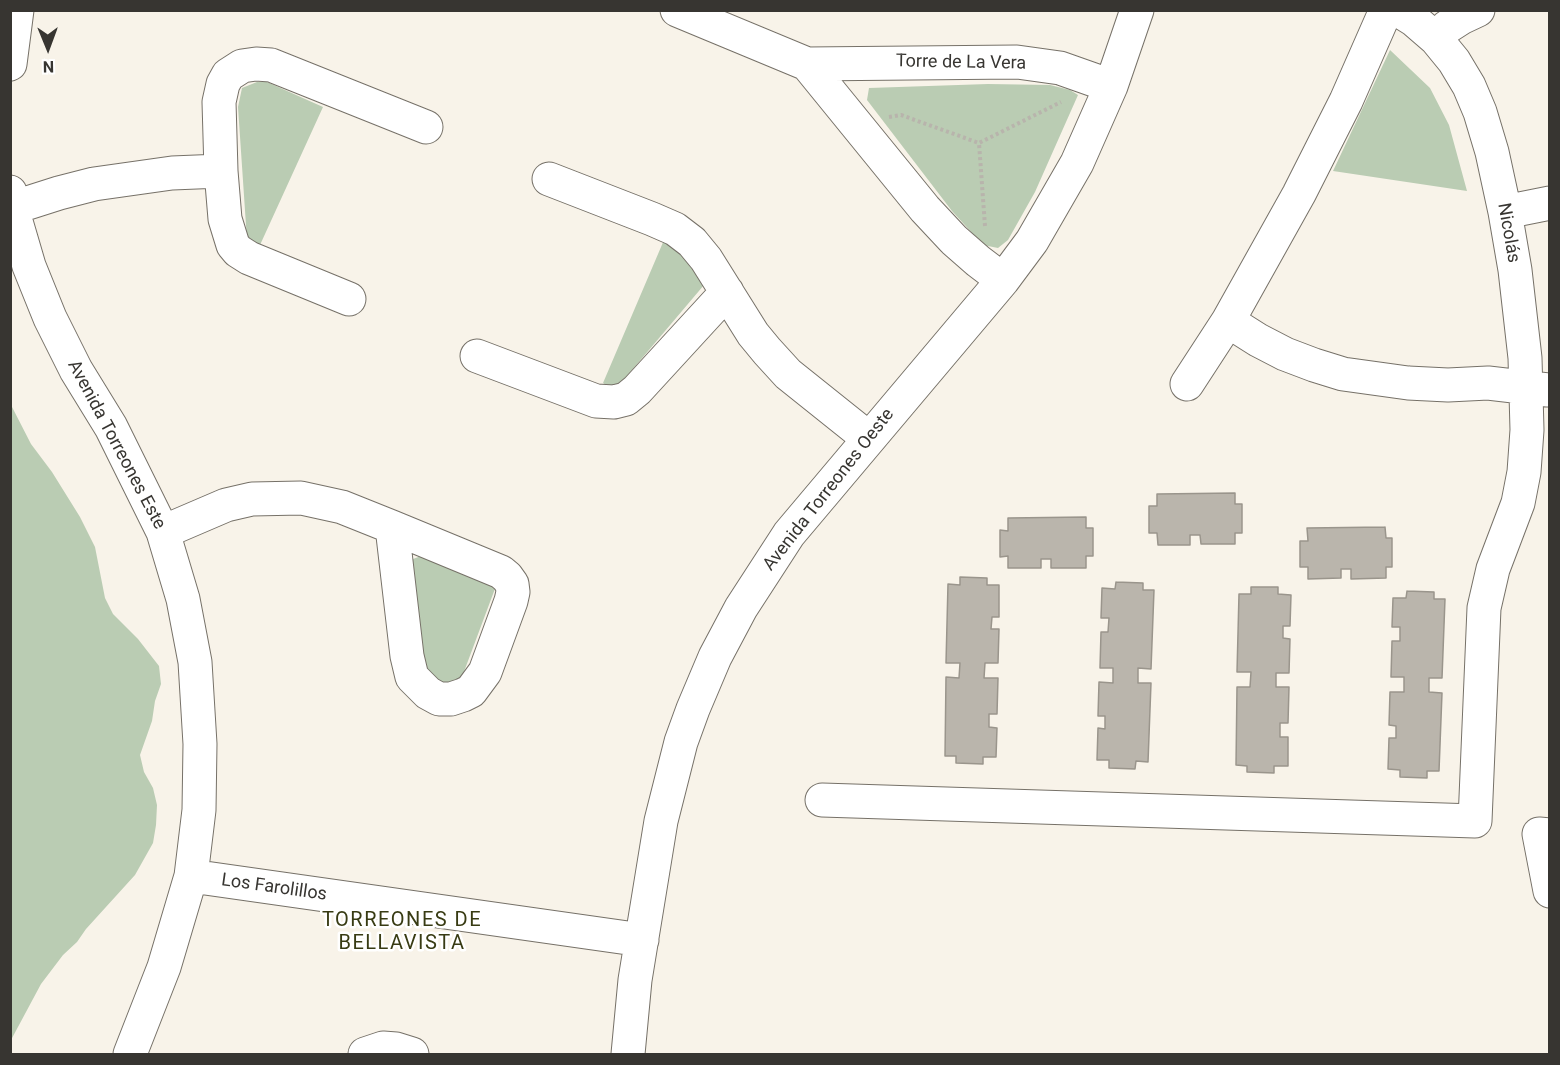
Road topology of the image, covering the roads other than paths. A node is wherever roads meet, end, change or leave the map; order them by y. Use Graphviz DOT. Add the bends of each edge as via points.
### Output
graph roads {
  1 [pos="17,10"];
  2 [pos="677,10"];
  3 [pos="1137,10"];
  4 [pos="1386,10"];
  5 [pos="1398,10"];
  6 [pos="1478,10"];
  7 [pos="1436,39"];
  8 [pos="807,63"];
  9 [pos="10,64"];
  10 [pos="1111,86"];
  11 [pos="426,127"];
  12 [pos="221,171"];
  13 [pos="549,179"];
  14 [pos="11,200"];
  15 [pos="1550,203"];
  16 [pos="1505,213"];
  17 [pos="1003,280"];
  18 [pos="727,292"];
  19 [pos="349,299"];
  20 [pos="1228,321"];
  21 [pos="477,356"];
  22 [pos="1187,384"];
  23 [pos="1538,389"];
  24 [pos="868,438"];
  25 [pos="392,527"];
  26 [pos="162,532"];
  27 [pos="822,800"];
  28 [pos="1544,835"];
  29 [pos="191,876"];
  30 [pos="1550,891"];
  31 [pos="642,940"];
  32 [pos="130,1054"];
  33 [pos="365,1054"];
  34 [pos="412,1054"];
  35 [pos="628,1054"];
  1 -- 9 [label="street"];
  2 -- 8 [label="street, Torre de La Vera"];
  3 -- 10 [label="street, Avenida Torreones Oeste"];
  4 -- 20 [label="street" via="1299,195"];
  5 -- 7 [label="street, Nicolás"];
  6 -- 7 [label="street"];
  7 -- 16 [label="street, Nicolás" via="1454,61 1480,112"];
  8 -- 10 [label="street, Torre de La Vera" via="1017,62 1078,73"];
  8 -- 17 [label="street, Torre de La Vera" via="925,209"];
  10 -- 17 [label="street, Avenida Torreones Oeste" via="1057,200"];
  11 -- 12 [label="street" via="271,65 249,64 228,75 220,92"];
  12 -- 14 [label="street" via="172,173"];
  12 -- 19 [label="street" via="226,229 238,251"];
  13 -- 18 [label="street" via="675,229 692,242"];
  14 -- 26 [label="street, Avenida Torreones Este" via="29,266 50,318 111,427"];
  15 -- 16 [label="street"];
  16 -- 23 [label="street, Nicolás"];
  17 -- 24 [label="street, Avenida Torreones Oeste"];
  18 -- 21 [label="street" via="626,399 596,401"];
  18 -- 24 [label="street" via="753,333 788,374"];
  20 -- 22 [label="street"];
  20 -- 23 [label="street" via="1285,354 1343,374 1408,384 1488,382"];
  23 -- 27 [label="street, Nicolás" via="1527,430 1521,489 1484,608 1475,821"];
  24 -- 31 [label="street, Avenida Torreones Oeste" via="764,570 715,657 671,777"];
  25 -- 25 [label="street" via="501,572 512,584 511,601 485,672 471,692 439,699 412,677"];
  25 -- 26 [label="street" via="322,501 280,497 226,505"];
  26 -- 29 [label="street, Avenida Torreones Este" via="183,599 195,662 199,810"];
  28 -- 30 [label="street"];
  29 -- 31 [label="street, Los Farolillos"];
  29 -- 32 [label="street, Avenida Torreones Este" via="164,967"];
  31 -- 35 [label="street, Avenida Torreones Oeste"];
  33 -- 34 [label="street" via="383,1048"];
}
